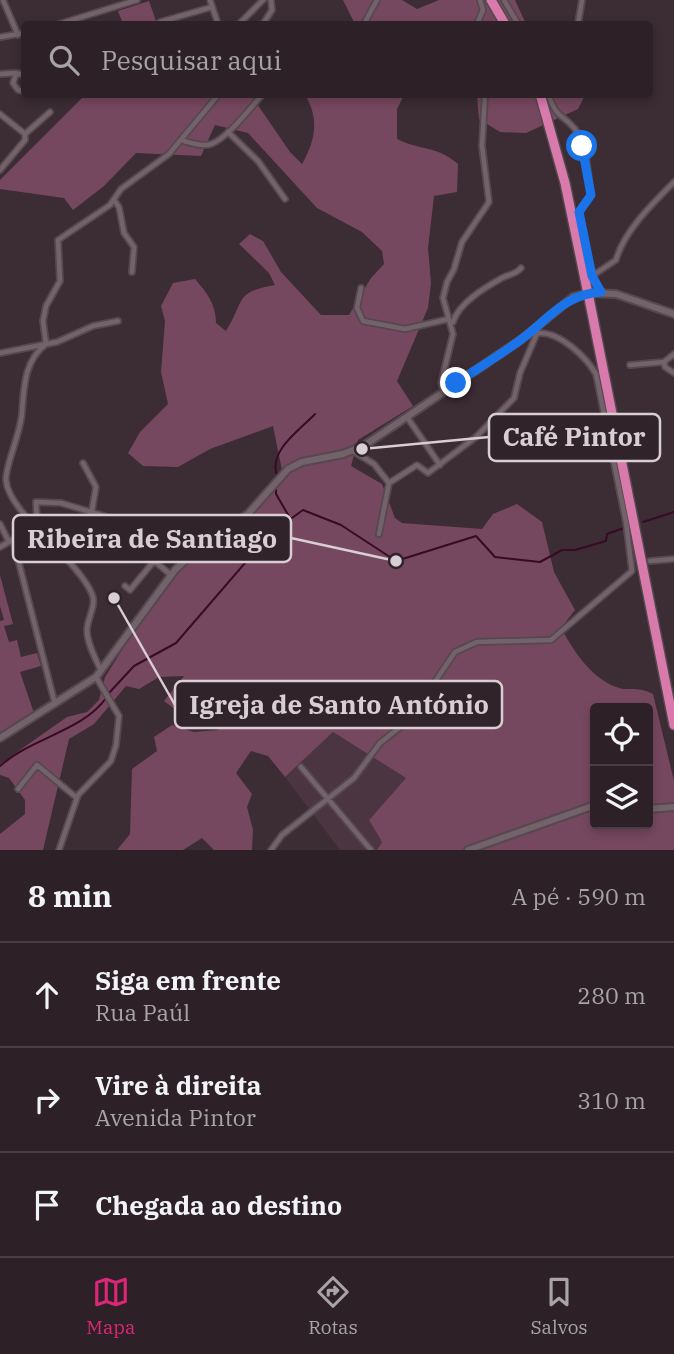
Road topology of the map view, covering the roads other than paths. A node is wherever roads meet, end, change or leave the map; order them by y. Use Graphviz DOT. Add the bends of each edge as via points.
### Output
graph roads {
  1 [pos="3,0"];
  2 [pos="137,0"];
  3 [pos="210,0"];
  4 [pos="263,0"];
  5 [pos="271,0"];
  6 [pos="377,0"];
  7 [pos="481,0"];
  8 [pos="491,0"];
  9 [pos="504,0"];
  10 [pos="582,0"];
  11 [pos="212,7"];
  12 [pos="70,21"];
  13 [pos="163,21"];
  14 [pos="217,21"];
  15 [pos="242,21"];
  16 [pos="265,21"];
  17 [pos="365,21"];
  18 [pos="478,21"];
  19 [pos="503,21"];
  20 [pos="516,21"];
  21 [pos="578,21"];
  22 [pos="21,34"];
  23 [pos="0,37"];
  24 [pos="21,73"];
  25 [pos="0,74"];
  26 [pos="21,74"];
  27 [pos="21,90"];
  28 [pos="216,98"];
  29 [pos="259,98"];
  30 [pos="485,98"];
  31 [pos="541,98"];
  32 [pos="549,98"];
  33 [pos="50,112"];
  34 [pos="0,114"];
  35 [pos="228,132"];
  36 [pos="25,134"];
  37 [pos="183,141"];
  38 [pos="0,170"];
  39 [pos="674,182"];
  40 [pos="285,199"];
  41 [pos="114,200"];
  42 [pos="521,268"];
  43 [pos="132,272"];
  44 [pos="592,276"];
  45 [pos="361,288"];
  46 [pos="601,292"];
  47 [pos="674,314"];
  48 [pos="118,321"];
  49 [pos="451,321"];
  50 [pos="537,330"];
  51 [pos="46,344"];
  52 [pos="0,352"];
  53 [pos="674,354"];
  54 [pos="664,362"];
  55 [pos="630,365"];
  56 [pos="674,373"];
  57 [pos="443,391"];
  58 [pos="406,416"];
  59 [pos="353,450"];
  60 [pos="83,463"];
  61 [pos="440,465"];
  62 [pos="389,482"];
  63 [pos="92,510"];
  64 [pos="134,523"];
  65 [pos="0,524"];
  66 [pos="37,525"];
  67 [pos="379,534"];
  68 [pos="128,539"];
  69 [pos="11,541"];
  70 [pos="0,547"];
  71 [pos="674,559"];
  72 [pos="154,561"];
  73 [pos="650,561"];
  74 [pos="171,575"];
  75 [pos="125,586"];
  76 [pos="101,671"];
  77 [pos="96,677"];
  78 [pos="55,704"];
  79 [pos="674,725"];
  80 [pos="0,738"];
  81 [pos="302,767"];
  82 [pos="18,789"];
  83 [pos="77,798"];
  84 [pos="328,800"];
  85 [pos="590,807"];
  86 [pos="674,807"];
  87 [pos="653,809"];
  88 [pos="59,850"];
  89 [pos="271,850"];
  90 [pos="371,850"];
  91 [pos="468,850"];
  1 -- 22 [label="street"];
  2 -- 12 [label="street"];
  3 -- 11 [label="street"];
  4 -- 15 [label="street"];
  5 -- 16 [label="street" via="272,10"];
  6 -- 17 [label="street"];
  7 -- 18 [label="street"];
  8 -- 19 [label="highway"];
  9 -- 20 [label="street"];
  10 -- 21 [label="street"];
  11 -- 13 [label="street"];
  11 -- 14 [label="street"];
  22 -- 23 [label="street"];
  24 -- 25 [label="street"];
  26 -- 27 [label="street" via="13,83"];
  28 -- 37 [label="street"];
  29 -- 35 [label="street"];
  30 -- 49 [label="street" via="482,146 489,202 462,242 447,282 443,298"];
  31 -- 79 [label="highway" via="565,183"];
  32 -- 44 [label="street" via="555,114 577,131 582,146 591,195 579,212"];
  33 -- 36 [label="street"];
  34 -- 36 [label="street"];
  35 -- 37 [label="street" via="210,145"];
  35 -- 40 [label="street" via="258,161"];
  36 -- 38 [label="street" via="22,148"];
  37 -- 41 [label="street" via="121,189"];
  39 -- 44 [label="street" via="630,231 616,260"];
  41 -- 43 [label="street" via="124,233 134,247"];
  41 -- 51 [label="street" via="58,240 60,281 46,306"];
  42 -- 49 [label="street" via="462,305"];
  44 -- 46 [label="street"];
  45 -- 49 [label="street" via="357,308 363,321 405,329"];
  46 -- 47 [label="street"];
  46 -- 50 [label="street" via="573,297"];
  48 -- 51 [label="street"];
  49 -- 57 [label="street"];
  50 -- 57 [label="street"];
  50 -- 61 [label="street" via="514,398"];
  50 -- 84 [label="street" via="570,347 596,374 632,571 551,640 477,642 456,652 409,720 380,743 354,778"];
  51 -- 52 [label="street"];
  51 -- 66 [label="street" via="25,375 20,433 5,476 9,495"];
  53 -- 54 [label="street"];
  54 -- 55 [label="street"];
  54 -- 56 [label="street"];
  57 -- 58 [label="street"];
  58 -- 59 [label="street"];
  58 -- 61 [label="street"];
  59 -- 62 [label="street"];
  59 -- 74 [label="street" via="288,469 248,514 201,545"];
  60 -- 63 [label="street" via="96,487"];
  61 -- 62 [label="street" via="429,473 417,465"];
  62 -- 67 [label="street"];
  63 -- 66 [label="street" via="36,502"];
  63 -- 68 [label="street" via="111,518"];
  64 -- 68 [label="street" via="136,529"];
  65 -- 69 [label="street"];
  66 -- 69 [label="street"];
  66 -- 76 [label="street" via="92,592 87,634"];
  68 -- 72 [label="street"];
  69 -- 70 [label="street"];
  69 -- 78 [label="street"];
  71 -- 73 [label="street"];
  72 -- 74 [label="street"];
  72 -- 75 [label="street" via="130,590"];
  74 -- 76 [label="street"];
  76 -- 77 [label="street"];
  77 -- 78 [label="street"];
  77 -- 83 [label="street" via="120,723 111,761"];
  78 -- 80 [label="street"];
  81 -- 84 [label="street"];
  82 -- 83 [label="street" via="37,765"];
  83 -- 88 [label="street"];
  84 -- 89 [label="street" via="282,835"];
  84 -- 90 [label="street"];
  85 -- 91 [label="street"];
  86 -- 87 [label="street"];
}
